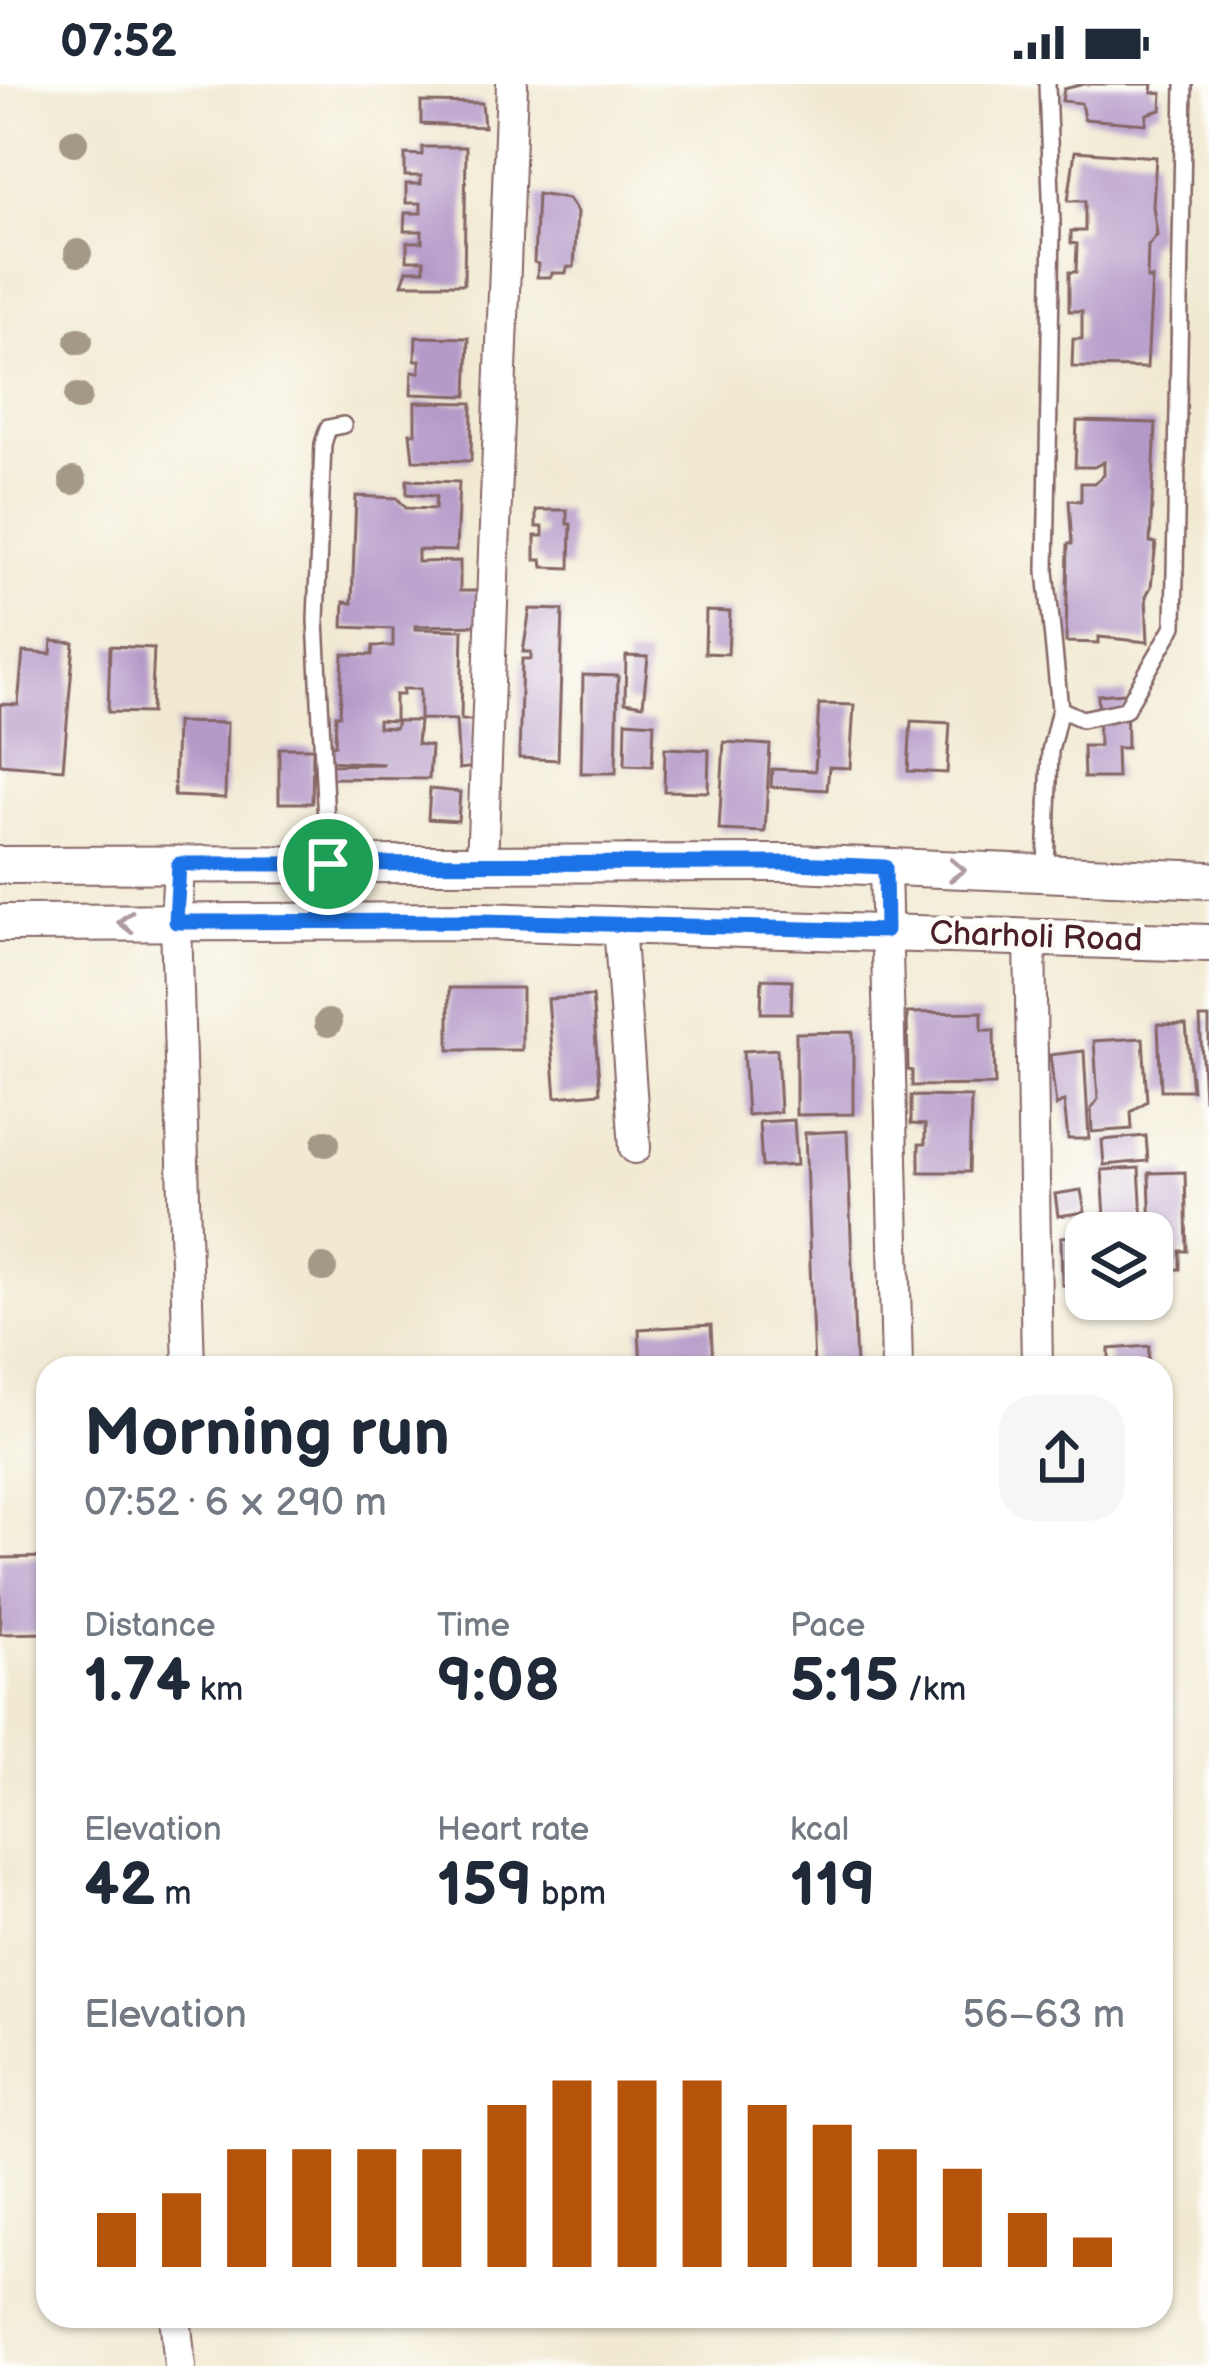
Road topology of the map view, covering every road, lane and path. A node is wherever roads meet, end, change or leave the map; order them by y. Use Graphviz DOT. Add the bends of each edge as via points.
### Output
graph roads {
  1 [pos="512,84"];
  2 [pos="1047,84"];
  3 [pos="1184,84"];
  4 [pos="343,425"];
  5 [pos="1060,709"];
  6 [pos="179,864"];
  7 [pos="328,864"];
  8 [pos="482,864"];
  9 [pos="0,865"];
  10 [pos="885,867"];
  11 [pos="1046,873"];
  12 [pos="1209,880"];
  13 [pos="176,922"];
  14 [pos="0,923"];
  15 [pos="619,924"];
  16 [pos="886,931"];
  17 [pos="1030,937"];
  18 [pos="1209,944"];
  19 [pos="635,1148"];
  20 [pos="189,1356"];
  21 [pos="897,1356"];
  22 [pos="1037,1356"];
  1 -- 8 [label="street"];
  2 -- 5 [label="lane" via="1046,571"];
  3 -- 5 [label="lane" via="1174,626 1125,710 1082,718"];
  4 -- 7 [label="lane" via="328,428 322,444 316,620"];
  5 -- 11 [label="lane" via="1050,752"];
  6 -- 7 [label="street, Charholi Road"];
  6 -- 9 [label="street, Charholi Road"];
  6 -- 13 [label="street"];
  7 -- 8 [label="street, Charholi Road"];
  8 -- 10 [label="street, Charholi Road"];
  10 -- 11 [label="street, Charholi Road, one-way"];
  10 -- 16 [label="street"];
  11 -- 12 [label="street, Charholi Road"];
  13 -- 14 [label="street, Charholi Road, one-way"];
  13 -- 15 [label="street, Charholi Road"];
  13 -- 20 [label="street"];
  15 -- 16 [label="street, Charholi Road"];
  15 -- 19 [label="street"];
  16 -- 17 [label="street, Charholi Road"];
  16 -- 21 [label="street"];
  17 -- 18 [label="street, Charholi Road"];
  17 -- 22 [label="street"];
}
